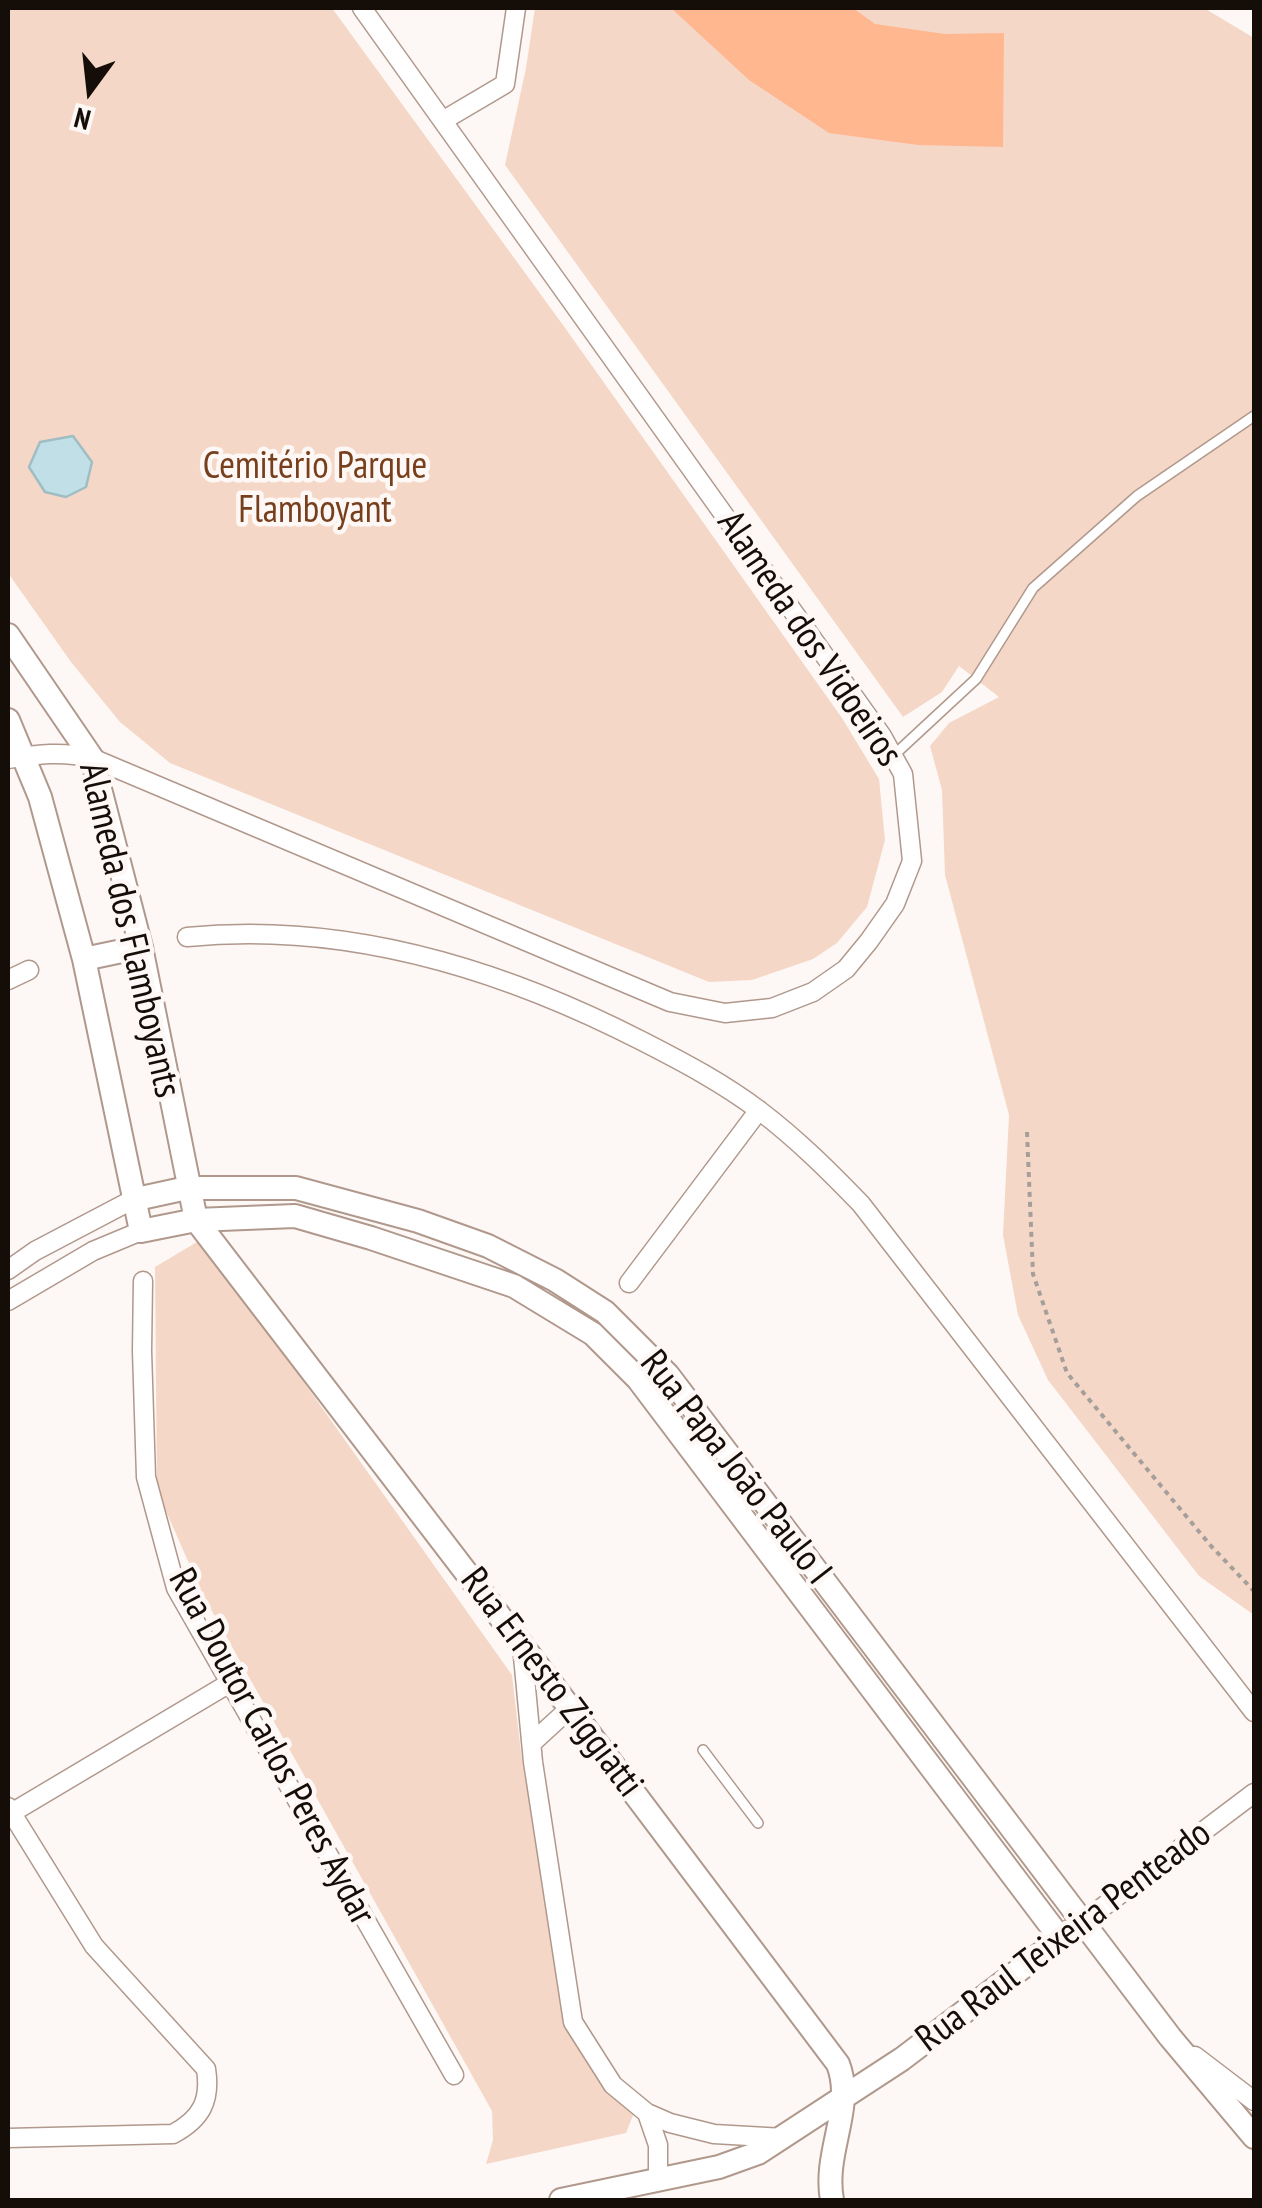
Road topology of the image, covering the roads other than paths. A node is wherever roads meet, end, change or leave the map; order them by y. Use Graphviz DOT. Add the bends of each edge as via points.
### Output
graph roads {
  1 [pos="362,8"];
  2 [pos="516,8"];
  3 [pos="444,120"];
  4 [pos="1254,416"];
  5 [pos="8,635"];
  6 [pos="8,720"];
  7 [pos="893,756"];
  8 [pos="16,758"];
  9 [pos="92,758"];
  10 [pos="186,938"];
  11 [pos="141,947"];
  12 [pos="84,959"];
  13 [pos="29,970"];
  14 [pos="8,980"];
  15 [pos="759,1110"];
  16 [pos="188,1188"];
  17 [pos="132,1200"];
  18 [pos="196,1220"];
  19 [pos="141,1231"];
  20 [pos="8,1270"];
  21 [pos="143,1280"];
  22 [pos="630,1283"];
  23 [pos="8,1301"];
  24 [pos="522,1644"];
  25 [pos="228,1684"];
  26 [pos="570,1708"];
  27 [pos="1254,1712"];
  28 [pos="533,1742"];
  29 [pos="703,1750"];
  30 [pos="1254,1793"];
  31 [pos="9,1812"];
  32 [pos="758,1823"];
  33 [pos="1083,1922"];
  34 [pos="1060,1938"];
  35 [pos="1170,2037"];
  36 [pos="454,2075"];
  37 [pos="844,2098"];
  38 [pos="1254,2101"];
  39 [pos="647,2113"];
  40 [pos="8,2138"];
  41 [pos="784,2138"];
  42 [pos="1254,2138"];
  43 [pos="658,2181"];
  44 [pos="561,2200"];
  45 [pos="832,2200"];
  1 -- 3 [label="street, Alameda dos Vidoeiros"];
  2 -- 3 [label="street" via="505,84"];
  3 -- 7 [label="street, Alameda dos Vidoeiros"];
  4 -- 7 [label="lane" via="1137,496 1033,588 976,679"];
  5 -- 9 [label="street, Alameda dos Flamboyants"];
  6 -- 8 [label="street, Alameda dos Flamboyants"];
  7 -- 9 [label="street, Alameda dos Vidoeiros" via="903,774 912,861 895,904 846,969 813,992 772,1008 725,1014 640,990"];
  8 -- 9 [label="street, Alameda dos Vidoeiros" via="66,752"];
  8 -- 12 [label="street, Alameda dos Flamboyants" via="40,797"];
  9 -- 11 [label="street, Alameda dos Flamboyants"];
  10 -- 15 [label="street" via="318,936 442,960 610,1024"];
  11 -- 12 [label="street"];
  11 -- 16 [label="street, Alameda dos Flamboyants"];
  12 -- 17 [label="street, Alameda dos Flamboyants"];
  13 -- 14 [label="street"];
  15 -- 22 [label="street"];
  15 -- 27 [label="street" via="862,1204"];
  16 -- 17 [label="street, Rua Papa João Paulo I"];
  16 -- 18 [label="street, Rua Ernesto Ziggiatti"];
  16 -- 33 [label="street, Rua Papa João Paulo I" via="296,1188 418,1222 488,1246 605,1312 679,1389"];
  17 -- 19 [label="street"];
  17 -- 20 [label="street, Rua Papa João Paulo I"];
  18 -- 19 [label="street, Rua Papa João Paulo I"];
  18 -- 24 [label="street, Rua Ernesto Ziggiatti"];
  18 -- 34 [label="street, Rua Papa João Paulo I" via="295,1216 514,1286 593,1334 638,1380"];
  19 -- 23 [label="street, Rua Papa João Paulo I"];
  21 -- 25 [label="street, Rua Doutor Carlos Peres Aydar" via="146,1476 176,1588"];
  24 -- 26 [label="street, Rua Ernesto Ziggiatti"];
  24 -- 28 [label="street"];
  25 -- 31 [label="street"];
  25 -- 36 [label="street, Rua Doutor Carlos Peres Aydar"];
  26 -- 28 [label="street"];
  26 -- 37 [label="street, Rua Ernesto Ziggiatti" via="838,2064"];
  28 -- 39 [label="street" via="573,2022 613,2086"];
  29 -- 32 [label="lane"];
  30 -- 33 [label="street, Rua Raul Teixeira Penteado"];
  31 -- 40 [label="street" via="94,1946 206,2069 209,2087 194,2123 173,2134"];
  33 -- 34 [label="street, Rua Raul Teixeira Penteado"];
  33 -- 35 [label="street, Rua Papa João Paulo I"];
  34 -- 37 [label="street, Rua Raul Teixeira Penteado"];
  35 -- 38 [label="street"];
  35 -- 42 [label="street, Rua Papa João Paulo I"];
  37 -- 41 [label="street, Rua Raul Teixeira Penteado"];
  37 -- 45 [label="street" via="830,2162"];
  39 -- 41 [label="street" via="714,2134"];
  39 -- 43 [label="street" via="658,2145"];
  41 -- 43 [label="street, Rua Raul Teixeira Penteado" via="719,2167"];
  43 -- 44 [label="street, Rua Raul Teixeira Penteado"];
}
